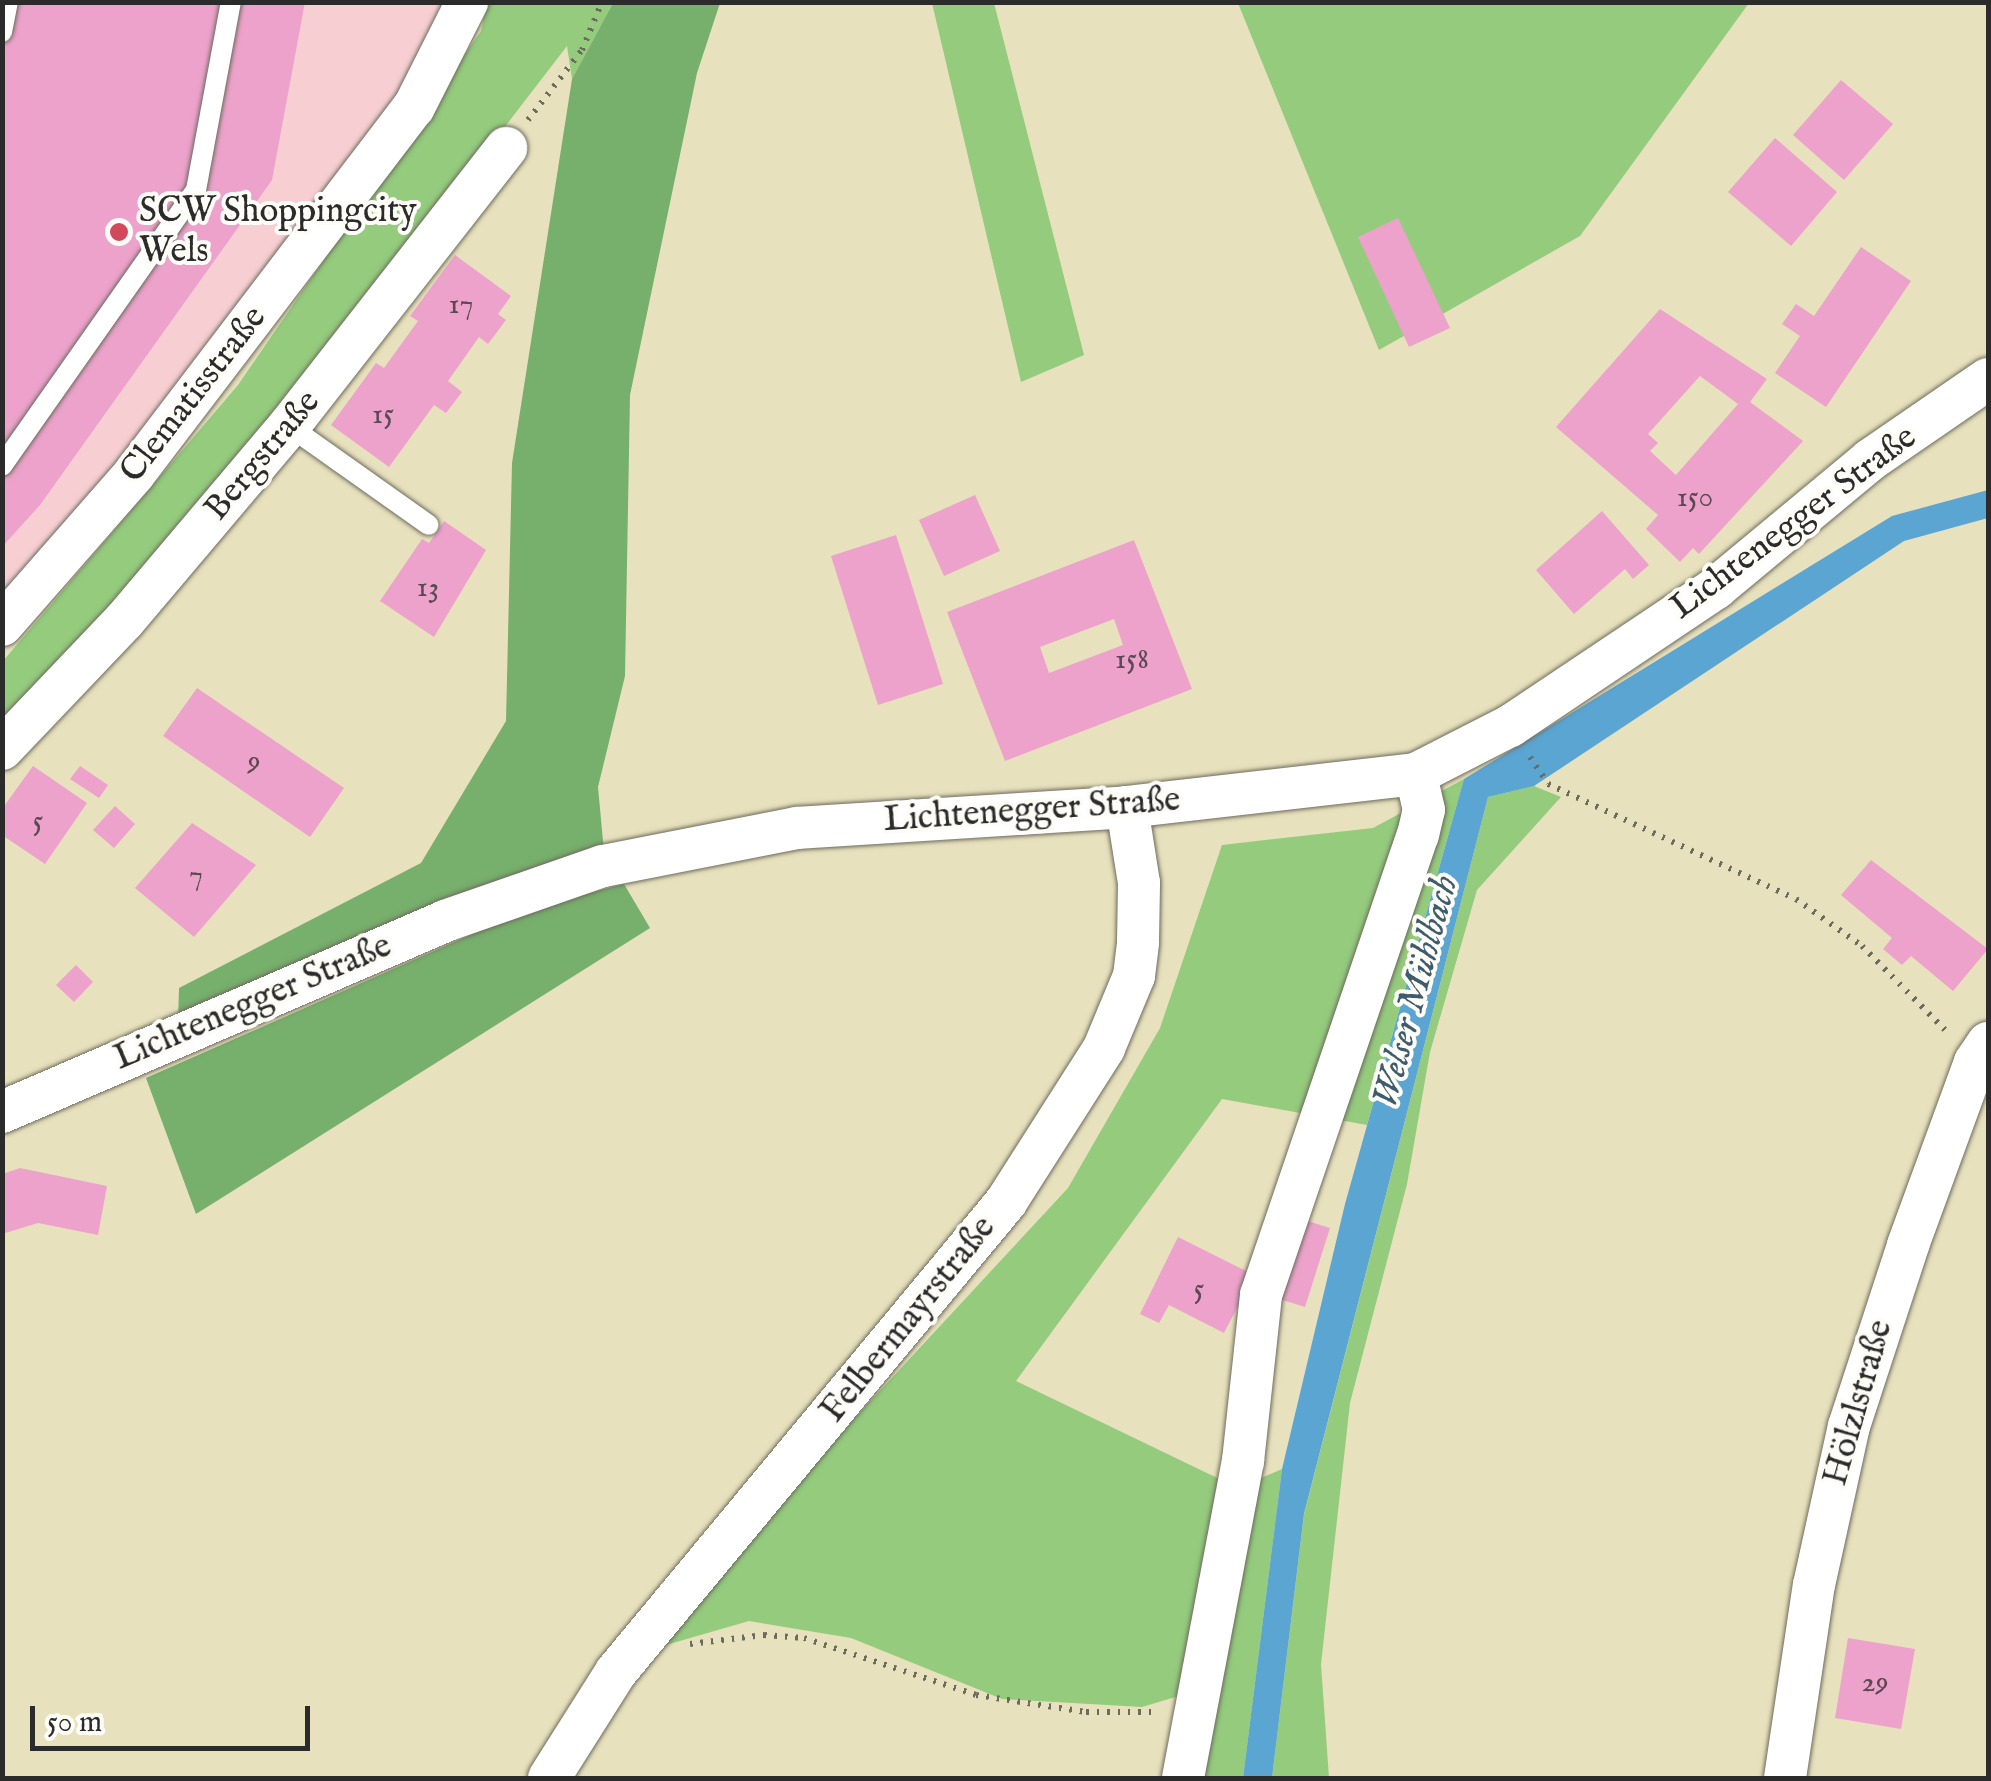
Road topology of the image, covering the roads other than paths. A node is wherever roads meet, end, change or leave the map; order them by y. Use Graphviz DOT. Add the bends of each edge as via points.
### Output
graph roads {
  1 [pos="8,2"];
  2 [pos="231,2"];
  3 [pos="466,2"];
  4 [pos="2,32"];
  5 [pos="506,148"];
  6 [pos="1988,379"];
  7 [pos="290,426"];
  8 [pos="2,466"];
  9 [pos="429,525"];
  10 [pos="2,625"];
  11 [pos="2,749"];
  12 [pos="1416,774"];
  13 [pos="1127,808"];
  14 [pos="1982,1053"];
  15 [pos="2,1112"];
  16 [pos="549,1778"];
  17 [pos="1183,1778"];
  18 [pos="1785,1778"];
  1 -- 4 [label="lane"];
  2 -- 8 [label="lane" via="196,190"];
  3 -- 10 [label="street, Clematisstraße" via="414,107 134,474"];
  5 -- 7 [label="street, Bergstraße"];
  6 -- 12 [label="street, Lichtenegger Straße" via="1870,460 1716,588 1510,726"];
  7 -- 9 [label="lane"];
  7 -- 11 [label="street, Bergstraße" via="124,621"];
  12 -- 13 [label="street, Lichtenegger Straße"];
  12 -- 17 [label="street" via="1424,810 1418,835 1260,1295 1238,1494"];
  13 -- 15 [label="street, Lichtenegger Straße" via="797,828 603,866 428,928"];
  13 -- 16 [label="street, Felbermayrstraße" via="1139,883 1138,942 1134,976 1104,1048 1006,1202 616,1672"];
  14 -- 18 [label="street, Hölzlstraße" via="1849,1426 1814,1585"];
}
